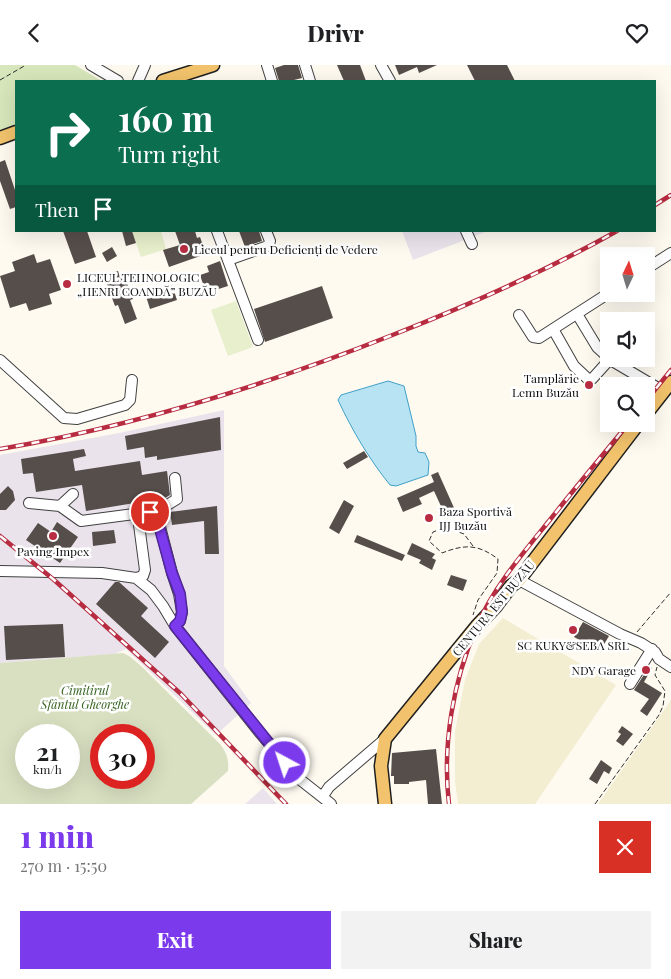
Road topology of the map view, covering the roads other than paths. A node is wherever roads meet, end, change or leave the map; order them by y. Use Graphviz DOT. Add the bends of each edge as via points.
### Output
graph roads {
  1 [pos="91,65"];
  2 [pos="145,65"];
  3 [pos="213,65"];
  4 [pos="266,65"];
  5 [pos="305,65"];
  6 [pos="381,65"];
  7 [pos="116,80"];
  8 [pos="138,80"];
  9 [pos="167,80"];
  10 [pos="272,80"];
  11 [pos="310,80"];
  12 [pos="389,80"];
  13 [pos="15,132"];
  14 [pos="0,138"];
  15 [pos="217,232"];
  16 [pos="266,232"];
  17 [pos="466,232"];
  18 [pos="472,244"];
  19 [pos="671,253"];
  20 [pos="228,261"];
  21 [pos="655,263"];
  22 [pos="600,299"];
  23 [pos="577,314"];
  24 [pos="519,315"];
  25 [pos="553,329"];
  26 [pos="258,340"];
  27 [pos="600,350"];
  28 [pos="0,360"];
  29 [pos="602,367"];
  30 [pos="626,367"];
  31 [pos="132,380"];
  32 [pos="667,387"];
  33 [pos="655,402"];
  34 [pos="632,432"];
  35 [pos="175,478"];
  36 [pos="73,494"];
  37 [pos="30,503"];
  38 [pos="60,506"];
  39 [pos="147,514"];
  40 [pos="0,571"];
  41 [pos="136,578"];
  42 [pos="519,580"];
  43 [pos="175,626"];
  44 [pos="652,649"];
  45 [pos="671,667"];
  46 [pos="630,684"];
  47 [pos="385,739"];
  48 [pos="323,796"];
  49 [pos="331,804"];
  50 [pos="385,804"];
  1 -- 7 [label="street"];
  2 -- 8 [label="street"];
  3 -- 9 [label="main road"];
  4 -- 10 [label="street"];
  5 -- 11 [label="street"];
  6 -- 12 [label="street"];
  13 -- 14 [label="main road"];
  15 -- 20 [label="street"];
  16 -- 20 [label="street" via="270,241 268,246"];
  17 -- 18 [label="street"];
  19 -- 21 [label="street"];
  20 -- 26 [label="street"];
  22 -- 23 [label="street"];
  23 -- 25 [label="street"];
  23 -- 27 [label="street"];
  24 -- 25 [label="street" via="533,337 539,338"];
  25 -- 29 [label="street" via="574,366 588,379 592,379"];
  28 -- 31 [label="street" via="64,419 77,419 125,405 130,400"];
  30 -- 32 [label="street"];
  32 -- 33 [label="main road"];
  34 -- 42 [label="main road, CENTURA EST BUZĂU"];
  35 -- 39 [label="street" via="177,499"];
  36 -- 38 [label="street"];
  37 -- 38 [label="street"];
  38 -- 39 [label="street" via="81,521"];
  39 -- 41 [label="street" via="145,570 143,576"];
  39 -- 43 [label="street" via="180,594 182,612"];
  40 -- 41 [label="street" via="102,573"];
  41 -- 43 [label="street" via="164,605"];
  42 -- 44 [label="street"];
  42 -- 47 [label="main road, CENTURA EST BUZĂU"];
  43 -- 48 [label="street" via="298,779"];
  44 -- 45 [label="street"];
  44 -- 46 [label="street"];
  47 -- 48 [label="street" via="329,787"];
  47 -- 50 [label="main road" via="381,766"];
  48 -- 49 [label="street"];
}
